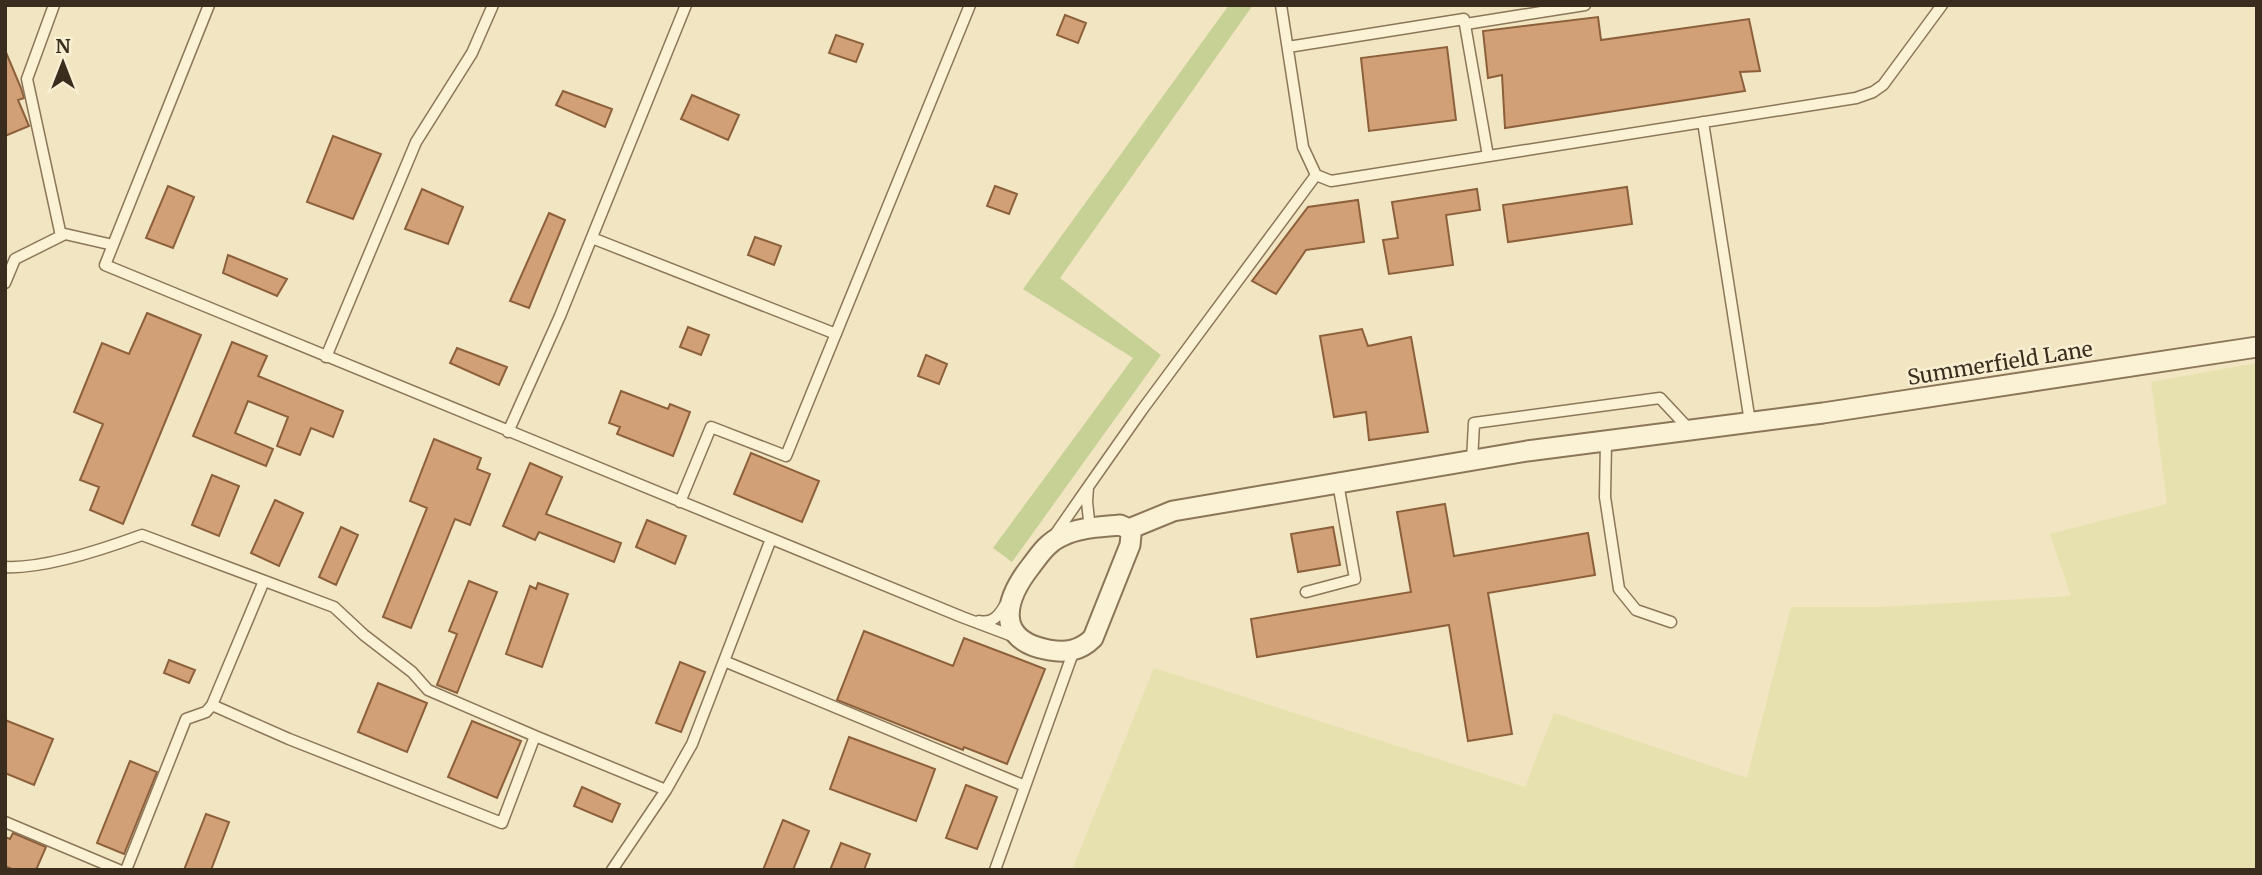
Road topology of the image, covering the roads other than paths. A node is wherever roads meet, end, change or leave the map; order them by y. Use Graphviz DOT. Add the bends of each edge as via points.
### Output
graph roads {
  1 [pos="54,5"];
  2 [pos="209,5"];
  3 [pos="493,5"];
  4 [pos="686,5"];
  5 [pos="970,5"];
  6 [pos="1281,5"];
  7 [pos="1585,5"];
  8 [pos="1942,5"];
  9 [pos="1466,24"];
  10 [pos="1288,47"];
  11 [pos="1703,122"];
  12 [pos="1488,156"];
  13 [pos="1316,175"];
  14 [pos="61,236"];
  15 [pos="592,238"];
  16 [pos="113,245"];
  17 [pos="5,283"];
  18 [pos="836,334"];
  19 [pos="2257,347"];
  20 [pos="326,357"];
  21 [pos="1750,422"];
  22 [pos="1690,430"];
  23 [pos="508,432"];
  24 [pos="1606,441"];
  25 [pos="1472,461"];
  26 [pos="1338,483"];
  27 [pos="1088,487"];
  28 [pos="681,502"];
  29 [pos="1090,529"];
  30 [pos="1129,529"];
  31 [pos="771,539"];
  32 [pos="1047,545"];
  33 [pos="5,567"];
  34 [pos="264,581"];
  35 [pos="1017,584"];
  36 [pos="1306,592"];
  37 [pos="962,617"];
  38 [pos="1671,622"];
  39 [pos="1019,638"];
  40 [pos="1074,650"];
  41 [pos="724,661"];
  42 [pos="212,705"];
  43 [pos="535,736"];
  44 [pos="1025,786"];
  45 [pos="666,790"];
  46 [pos="5,822"];
  47 [pos="119,870"];
  48 [pos="126,870"];
  49 [pos="611,870"];
  50 [pos="995,870"];
  1 -- 14 [label="lane" via="27,79"];
  2 -- 16 [label="lane"];
  3 -- 20 [label="lane" via="472,53 416,142"];
  4 -- 15 [label="lane"];
  5 -- 18 [label="lane"];
  6 -- 10 [label="lane"];
  7 -- 9 [label="lane"];
  8 -- 11 [label="lane" via="1873,92"];
  9 -- 10 [label="lane" via="1464,19"];
  9 -- 12 [label="lane"];
  10 -- 13 [label="lane" via="1303,147"];
  11 -- 12 [label="lane"];
  11 -- 21 [label="lane"];
  12 -- 13 [label="lane" via="1331,181"];
  13 -- 27 [label="lane"];
  14 -- 16 [label="lane"];
  14 -- 17 [label="lane" via="15,259"];
  15 -- 18 [label="lane"];
  15 -- 23 [label="lane"];
  16 -- 20 [label="lane" via="105,265"];
  18 -- 28 [label="lane" via="786,456 711,427"];
  19 -- 21 [label="street, Summerfield Lane"];
  20 -- 23 [label="lane"];
  21 -- 22 [label="street, Summerfield Lane"];
  22 -- 24 [label="street, Summerfield Lane"];
  22 -- 25 [label="lane" via="1660,398 1501,419 1474,423"];
  23 -- 28 [label="lane"];
  24 -- 25 [label="street, Summerfield Lane"];
  24 -- 38 [label="lane" via="1605,497 1619,589 1636,610"];
  25 -- 26 [label="street, Summerfield Lane"];
  26 -- 30 [label="street, Summerfield Lane" via="1173,511"];
  26 -- 36 [label="lane" via="1355,579"];
  27 -- 29 [label="lane"];
  27 -- 32 [label="lane"];
  28 -- 31 [label="lane"];
  29 -- 30 [label="street" via="1121,525"];
  29 -- 32 [label="street" via="1061,536"];
  30 -- 40 [label="street" via="1130,545 1093,638"];
  31 -- 37 [label="lane"];
  31 -- 41 [label="lane"];
  32 -- 35 [label="street"];
  33 -- 34 [label="lane" via="24,568 142,535"];
  34 -- 42 [label="lane"];
  34 -- 43 [label="lane" via="334,607 428,690"];
  35 -- 37 [label="lane" via="994,620 986,623"];
  35 -- 39 [label="street" via="1008,607"];
  37 -- 39 [label="lane"];
  39 -- 40 [label="street" via="1035,648 1062,653"];
  40 -- 44 [label="lane"];
  41 -- 44 [label="lane"];
  41 -- 45 [label="lane" via="692,744"];
  42 -- 43 [label="lane" via="502,823"];
  42 -- 48 [label="lane" via="186,719"];
  43 -- 45 [label="lane"];
  44 -- 50 [label="lane"];
  45 -- 49 [label="lane"];
  46 -- 47 [label="lane"];
}
